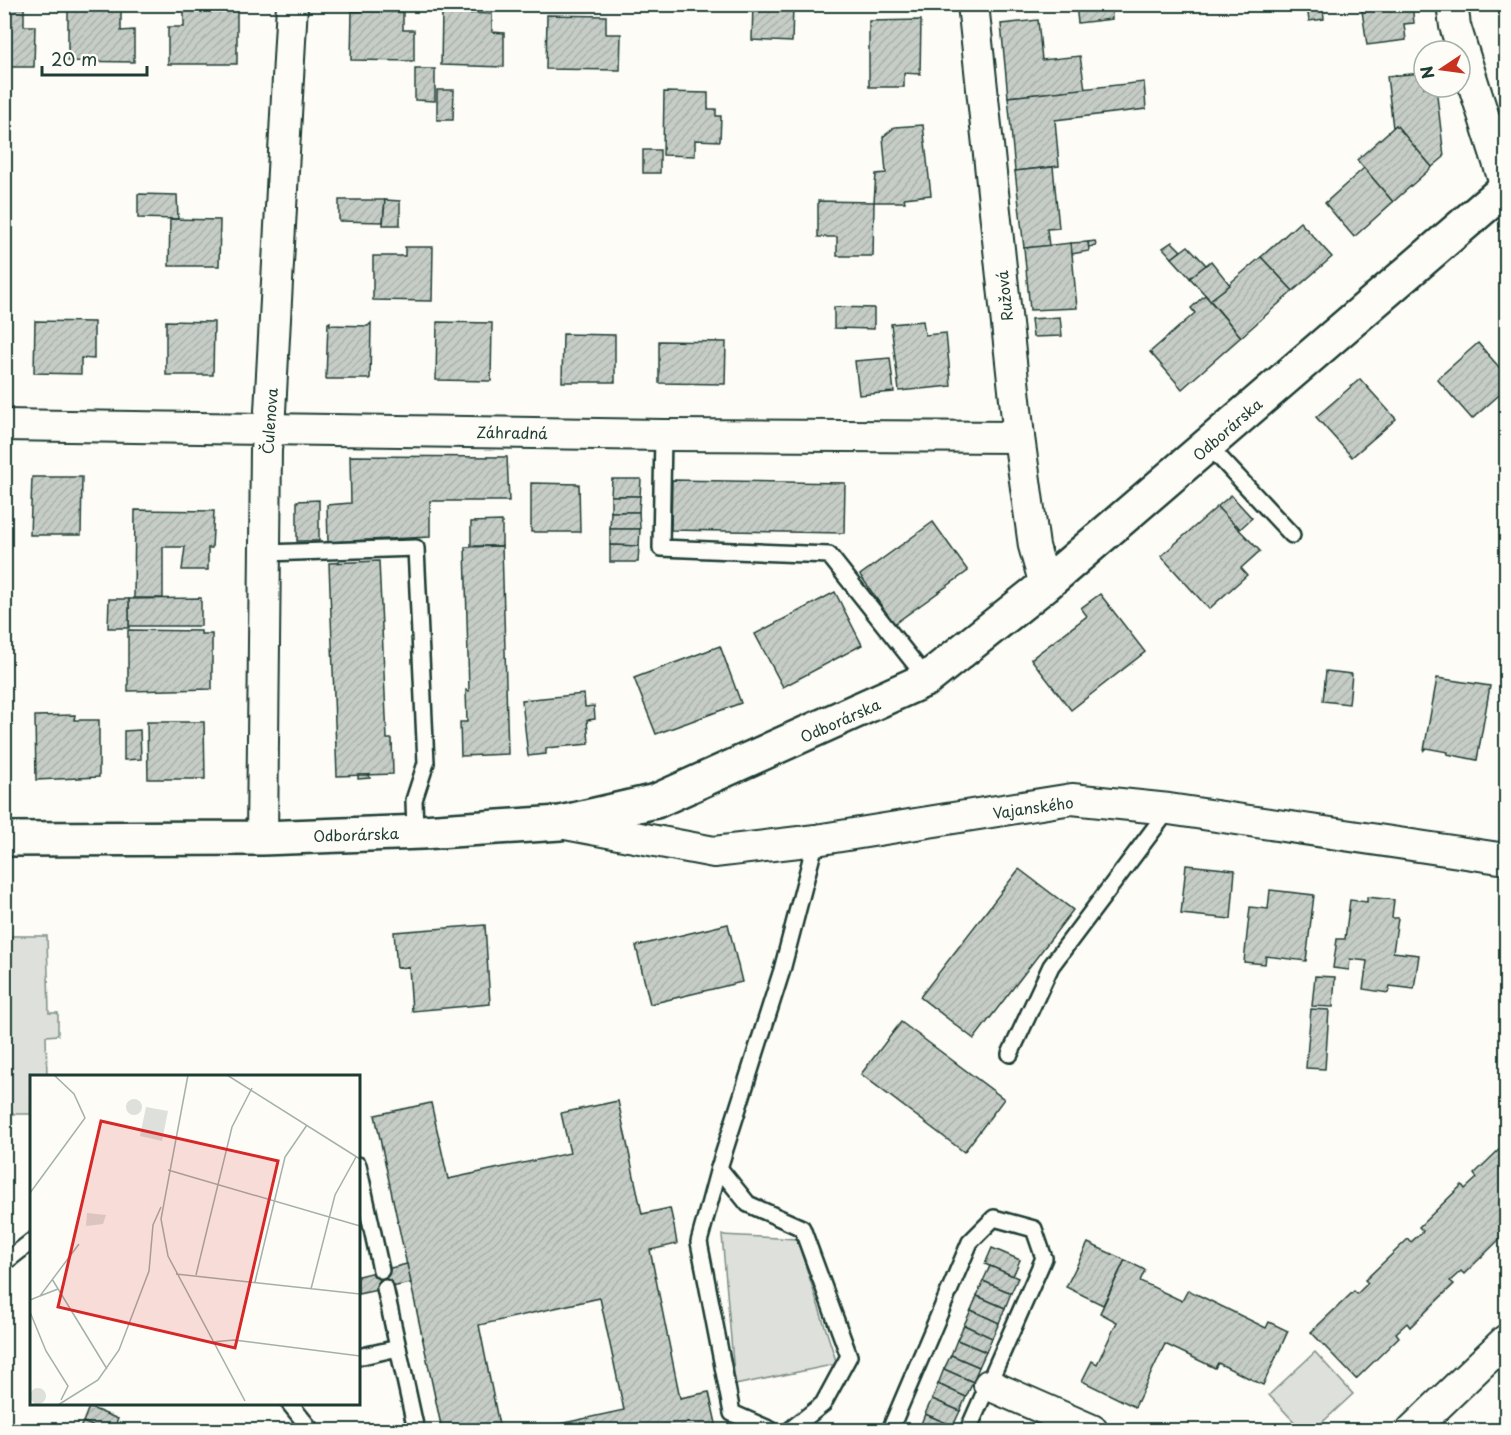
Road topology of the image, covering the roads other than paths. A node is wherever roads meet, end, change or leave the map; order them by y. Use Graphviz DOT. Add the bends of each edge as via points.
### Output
graph roads {
  1 [pos="292,4"];
  2 [pos="973,4"];
  3 [pos="1452,4"];
  4 [pos="1506,187"];
  5 [pos="4,425"];
  6 [pos="269,430"];
  7 [pos="663,435"];
  8 [pos="1019,436"];
  9 [pos="1208,445"];
  10 [pos="1292,535"];
  11 [pos="266,552"];
  12 [pos="1045,585"];
  13 [pos="927,679"];
  14 [pos="1169,809"];
  15 [pos="560,824"];
  16 [pos="415,832"];
  17 [pos="262,838"];
  18 [pos="4,839"];
  19 [pos="816,840"];
  20 [pos="1506,859"];
  21 [pos="1010,1054"];
  22 [pos="719,1168"];
  23 [pos="360,1174"];
  24 [pos="30,1243"];
  25 [pos="4,1263"];
  26 [pos="381,1270"];
  27 [pos="385,1288"];
  28 [pos="1506,1340"];
  29 [pos="398,1348"];
  30 [pos="360,1357"];
  31 [pos="989,1385"];
  32 [pos="291,1405"];
  33 [pos="311,1431"];
  34 [pos="416,1431"];
  35 [pos="771,1431"];
  36 [pos="790,1431"];
  37 [pos="890,1431"];
  38 [pos="968,1431"];
  39 [pos="1092,1431"];
  40 [pos="1412,1431"];
  1 -- 6 [label="street, Čulenova"];
  2 -- 8 [label="street, Ružová"];
  3 -- 4 [label="street" via="1455,26"];
  4 -- 9 [label="main road, Odborárska"];
  5 -- 6 [label="street, Záhradná"];
  6 -- 7 [label="street, Záhradná"];
  6 -- 11 [label="street, Čulenova"];
  7 -- 8 [label="street, Záhradná"];
  7 -- 13 [label="lane" via="661,548 829,555"];
  8 -- 12 [label="street, Ružová" via="1034,546"];
  9 -- 10 [label="lane"];
  9 -- 12 [label="main road, Odborárska"];
  11 -- 16 [label="lane" via="416,548 426,763 414,800"];
  11 -- 17 [label="street, Čulenova"];
  12 -- 13 [label="main road, Odborárska"];
  13 -- 15 [label="main road, Odborárska" via="656,801"];
  14 -- 19 [label="street, Vajanského" via="1072,799"];
  14 -- 20 [label="street, Vajanského"];
  14 -- 21 [label="lane" via="1051,966"];
  15 -- 16 [label="main road, Odborárska"];
  15 -- 19 [label="street, Vajanského" via="714,852"];
  16 -- 17 [label="main road, Odborárska"];
  17 -- 18 [label="main road, Odborárska"];
  19 -- 22 [label="lane" via="782,970"];
  22 -- 35 [label="lane" via="699,1242 732,1413"];
  22 -- 36 [label="lane" via="748,1204 802,1228 849,1356 823,1404"];
  23 -- 26 [label="lane"];
  24 -- 25 [label="lane"];
  27 -- 29 [label="lane"];
  28 -- 40 [label="street"];
  29 -- 30 [label="lane"];
  29 -- 34 [label="lane"];
  31 -- 37 [label="lane" via="1044,1258 1034,1229 994,1218 970,1242"];
  31 -- 38 [label="lane"];
  31 -- 39 [label="street"];
  32 -- 33 [label="lane"];
}
